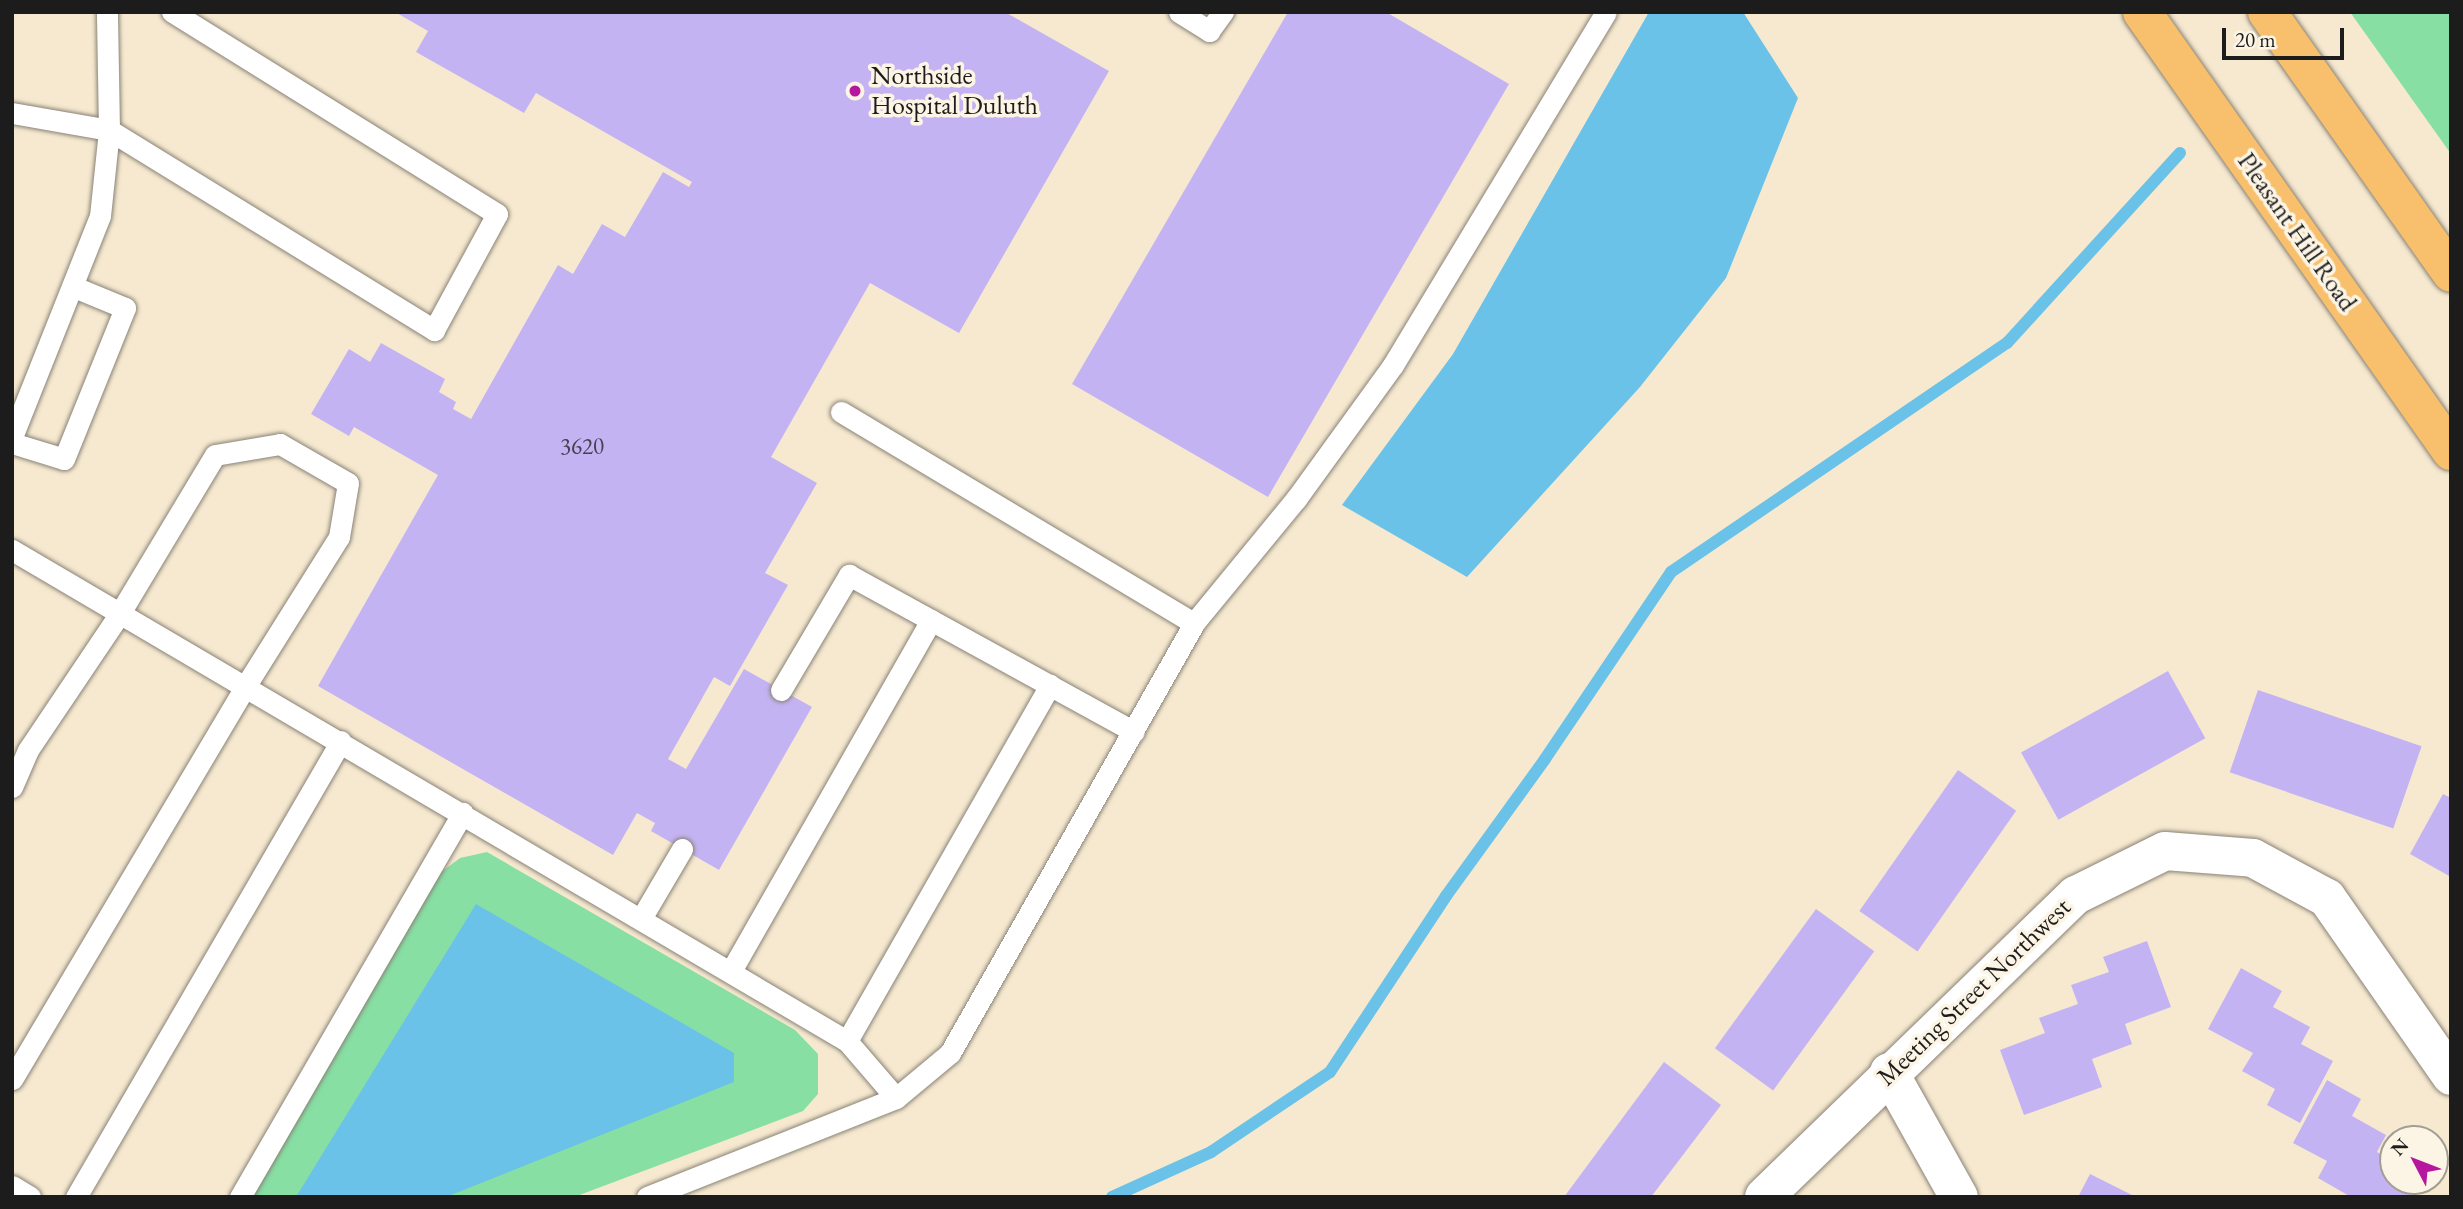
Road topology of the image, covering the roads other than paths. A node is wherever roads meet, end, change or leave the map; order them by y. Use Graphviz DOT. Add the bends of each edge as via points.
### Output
graph roads {
  1 [pos="107,12"];
  2 [pos="172,12"];
  3 [pos="1179,12"];
  4 [pos="1223,12"];
  5 [pos="1606,12"];
  6 [pos="2142,12"];
  7 [pos="2267,12"];
  8 [pos="12,113"];
  9 [pos="109,130"];
  10 [pos="2451,273"];
  11 [pos="72,286"];
  12 [pos="841,412"];
  13 [pos="12,437"];
  14 [pos="12,443"];
  15 [pos="2451,452"];
  16 [pos="12,550"];
  17 [pos="120,613"];
  18 [pos="931,621"];
  19 [pos="1194,623"];
  20 [pos="1050,685"];
  21 [pos="245,687"];
  22 [pos="780,690"];
  23 [pos="1133,732"];
  24 [pos="341,741"];
  25 [pos="12,787"];
  26 [pos="463,813"];
  27 [pos="682,849"];
  28 [pos="642,917"];
  29 [pos="731,971"];
  30 [pos="848,1041"];
  31 [pos="1889,1072"];
  32 [pos="2451,1076"];
  33 [pos="12,1079"];
  34 [pos="896,1098"];
  35 [pos="12,1186"];
  36 [pos="30,1197"];
  37 [pos="76,1197"];
  38 [pos="240,1197"];
  39 [pos="646,1197"];
  40 [pos="1765,1197"];
  41 [pos="1959,1197"];
  1 -- 9 [label="lane"];
  2 -- 9 [label="lane" via="497,214 434,330"];
  3 -- 4 [label="lane" via="1209,31"];
  5 -- 19 [label="lane" via="1393,365 1296,499"];
  6 -- 15 [label="highway, Pleasant Hill Road"];
  7 -- 10 [label="highway"];
  8 -- 9 [label="lane"];
  9 -- 11 [label="lane" via="100,216"];
  11 -- 13 [label="lane"];
  11 -- 14 [label="lane" via="125,308 64,459"];
  12 -- 19 [label="lane"];
  16 -- 17 [label="lane"];
  17 -- 21 [label="lane"];
  17 -- 21 [label="lane" via="215,455 279,444 348,483 339,537"];
  17 -- 25 [label="lane" via="60,696"];
  18 -- 20 [label="lane"];
  18 -- 22 [label="lane" via="849,575"];
  18 -- 29 [label="lane"];
  19 -- 23 [label="lane"];
  20 -- 23 [label="lane"];
  20 -- 30 [label="lane"];
  21 -- 24 [label="lane"];
  21 -- 33 [label="lane"];
  23 -- 34 [label="lane" via="950,1054"];
  24 -- 26 [label="lane"];
  24 -- 37 [label="lane"];
  26 -- 28 [label="lane"];
  26 -- 38 [label="lane"];
  27 -- 28 [label="lane"];
  28 -- 29 [label="lane"];
  29 -- 30 [label="lane"];
  30 -- 34 [label="lane"];
  31 -- 32 [label="street, Meeting Street Northwest" via="2076,895 2165,851 2253,858 2327,898"];
  31 -- 40 [label="street, Meeting Street Northwest"];
  31 -- 41 [label="street"];
  34 -- 39 [label="lane"];
  35 -- 36 [label="lane"];
}
